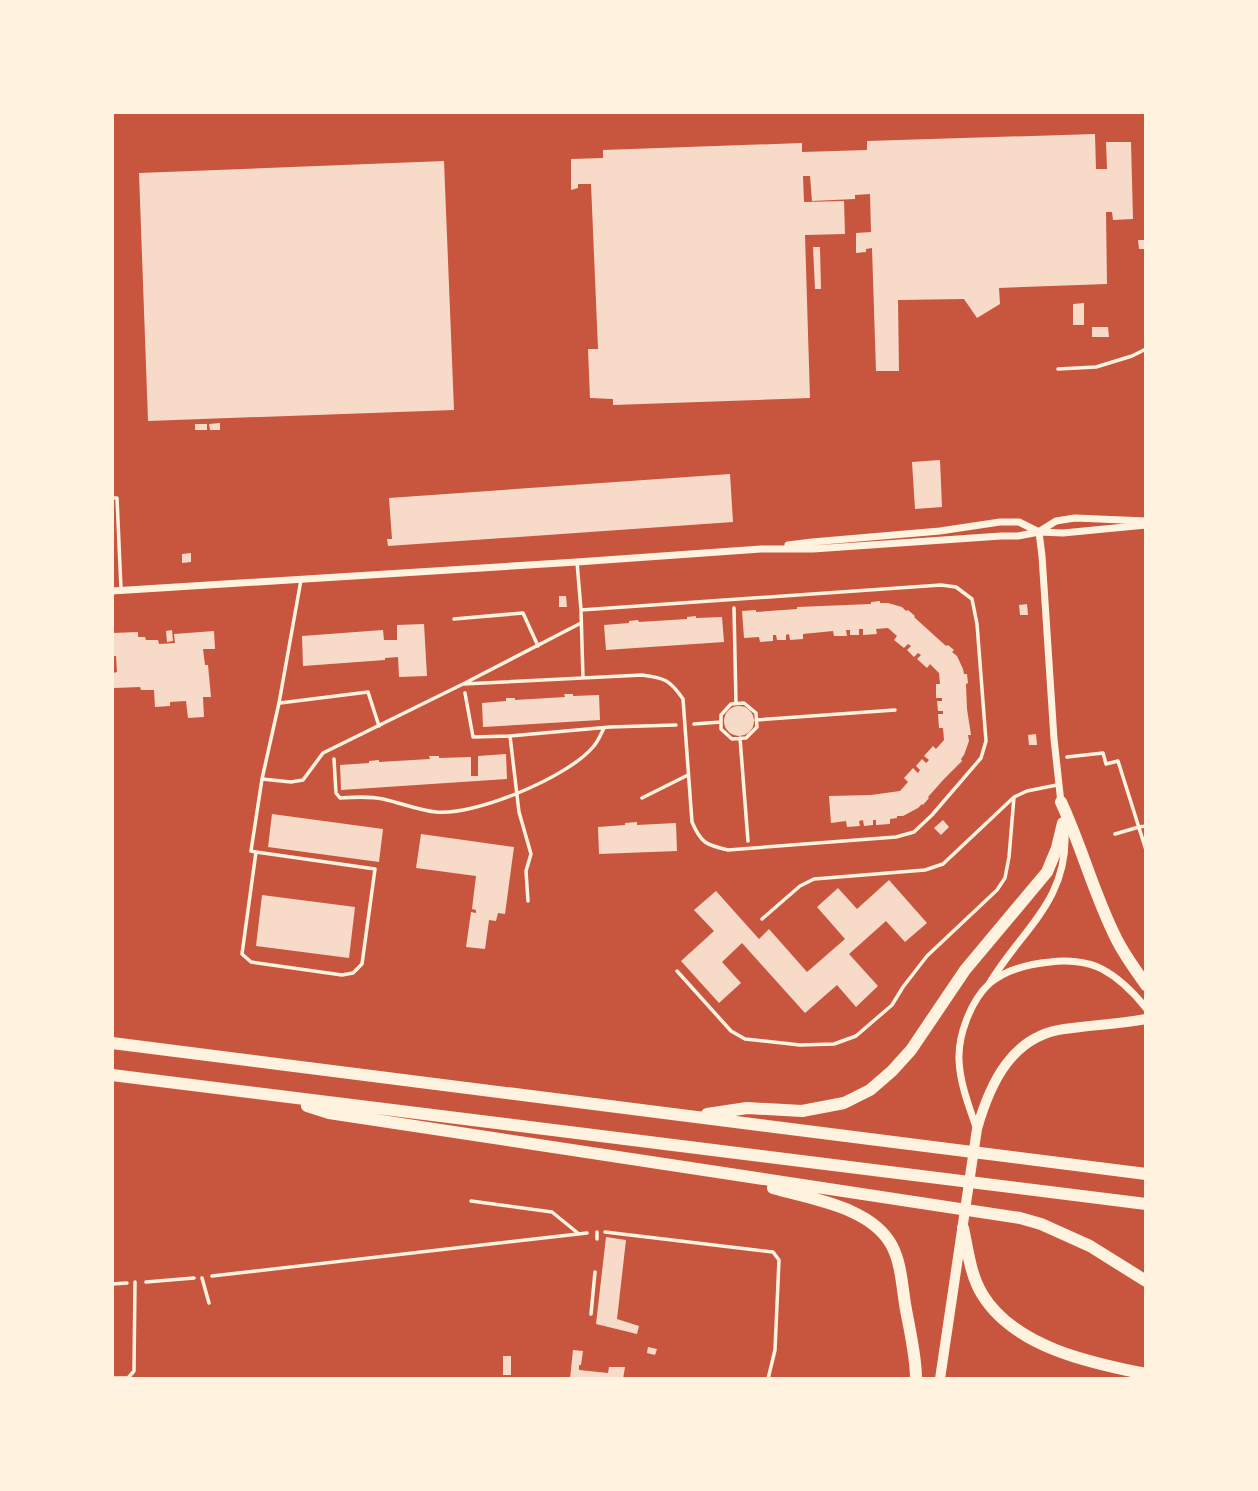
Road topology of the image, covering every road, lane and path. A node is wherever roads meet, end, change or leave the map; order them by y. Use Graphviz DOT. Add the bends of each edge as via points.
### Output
graph roads {
  1 [pos="1146,349"];
  2 [pos="1058,369"];
  3 [pos="114,498"];
  4 [pos="1146,523"];
  5 [pos="1039,532"];
  6 [pos="761,549"];
  7 [pos="577,562"];
  8 [pos="301,580"];
  9 [pos="112,591"];
  10 [pos="121,591"];
  11 [pos="734,600"];
  12 [pos="580,610"];
  13 [pos="453,619"];
  14 [pos="581,623"];
  15 [pos="538,646"];
  16 [pos="583,678"];
  17 [pos="463,684"];
  18 [pos="279,703"];
  19 [pos="736,703"];
  20 [pos="895,710"];
  21 [pos="756,720"];
  22 [pos="720,722"];
  23 [pos="685,724"];
  24 [pos="379,726"];
  25 [pos="604,728"];
  26 [pos="510,736"];
  27 [pos="740,738"];
  28 [pos="334,755"];
  29 [pos="1067,757"];
  30 [pos="688,775"];
  31 [pos="262,779"];
  32 [pos="1059,785"];
  33 [pos="516,793"];
  34 [pos="1014,797"];
  35 [pos="642,798"];
  36 [pos="1061,802"];
  37 [pos="1063,823"];
  38 [pos="1146,826"];
  39 [pos="1139,827"];
  40 [pos="1115,834"];
  41 [pos="748,848"];
  42 [pos="1146,850"];
  43 [pos="256,852"];
  44 [pos="527,901"];
  45 [pos="762,919"];
  46 [pos="677,971"];
  47 [pos="989,984"];
  48 [pos="1146,985"];
  49 [pos="1146,1007"];
  50 [pos="1142,1020"];
  51 [pos="112,1043"];
  52 [pos="112,1075"];
  53 [pos="280,1097"];
  54 [pos="691,1116"];
  55 [pos="977,1129"];
  56 [pos="1146,1174"];
  57 [pos="726,1175"];
  58 [pos="471,1201"];
  59 [pos="1146,1204"];
  60 [pos="963,1228"];
  61 [pos="597,1232"];
  62 [pos="579,1234"];
  63 [pos="597,1239"];
  64 [pos="595,1272"];
  65 [pos="202,1278"];
  66 [pos="135,1282"];
  67 [pos="1146,1282"];
  68 [pos="112,1284"];
  69 [pos="209,1303"];
  70 [pos="591,1314"];
  71 [pos="1146,1374"];
  72 [pos="112,1378"];
  73 [pos="768,1379"];
  74 [pos="916,1379"];
  75 [pos="940,1379"];
  1 -- 2 [label="lane" via="1096,367"];
  3 -- 10 [label="lane"];
  4 -- 5 [label="street"];
  4 -- 5 [label="street" via="1075,518 1056,521"];
  5 -- 6 [label="street" via="1018,537"];
  5 -- 6 [label="street" via="1018,522 1000,522"];
  5 -- 32 [label="street"];
  6 -- 7 [label="street"];
  7 -- 8 [label="street"];
  7 -- 12 [label="lane"];
  8 -- 10 [label="street"];
  8 -- 18 [label="lane"];
  9 -- 10 [label="street"];
  11 -- 12 [label="lane"];
  11 -- 19 [label="path"];
  11 -- 41 [label="lane" via="956,587 972,599 977,624 986,741 981,758 914,832"];
  12 -- 14 [label="lane"];
  13 -- 15 [label="lane" via="523,613"];
  14 -- 15 [label="lane"];
  14 -- 16 [label="lane"];
  15 -- 17 [label="lane"];
  16 -- 17 [label="lane"];
  16 -- 23 [label="lane" via="662,678 683,699"];
  17 -- 24 [label="lane"];
  17 -- 26 [label="path" via="473,737"];
  18 -- 24 [label="lane" via="368,692"];
  18 -- 31 [label="lane"];
  19 -- 21 [label="path" via="744,703 756,713"];
  19 -- 22 [label="path" via="720,715"];
  20 -- 21 [label="path"];
  21 -- 27 [label="path" via="757,727"];
  22 -- 23 [label="path"];
  22 -- 27 [label="path" via="732,739"];
  23 -- 25 [label="path"];
  23 -- 30 [label="lane"];
  24 -- 31 [label="lane" via="323,753 303,780"];
  25 -- 26 [label="path"];
  25 -- 33 [label="path" via="595,746 562,772"];
  26 -- 33 [label="path"];
  27 -- 41 [label="path"];
  28 -- 33 [label="path" via="340,798 381,798 457,812"];
  29 -- 39 [label="path" via="1103,753 1106,764 1118,761"];
  30 -- 35 [label="lane"];
  30 -- 41 [label="lane" via="692,822 698,837 728,850"];
  31 -- 43 [label="lane" via="251,851"];
  32 -- 34 [label="lane"];
  32 -- 36 [label="street"];
  33 -- 44 [label="path" via="531,854"];
  34 -- 45 [label="lane" via="943,864 925,870 814,879"];
  34 -- 46 [label="lane" via="1005,878 927,956 892,1005 856,1035 834,1044 745,1039 731,1031"];
  36 -- 37 [label="street"];
  36 -- 48 [label="highway" via="1115,937"];
  37 -- 47 [label="street" via="1066,846 1056,888"];
  37 -- 54 [label="highway" via="1047,872 965,970 911,1050 870,1090 844,1103 802,1111 747,1108"];
  38 -- 39 [label="path"];
  39 -- 40 [label="path"];
  39 -- 42 [label="path"];
  43 -- 43 [label="lane" via="375,869 362,964 353,973 251,962 242,954"];
  47 -- 49 [label="street" via="1011,970 1068,960 1101,968"];
  47 -- 55 [label="street" via="973,1006 960,1044 961,1077"];
  50 -- 55 [label="street" via="1051,1031 1026,1043 999,1074"];
  51 -- 54 [label="highway"];
  52 -- 53 [label="highway"];
  53 -- 57 [label="highway" via="329,1113"];
  53 -- 59 [label="highway"];
  54 -- 56 [label="highway"];
  55 -- 60 [label="street"];
  57 -- 67 [label="highway" via="1020,1218 1090,1246"];
  57 -- 74 [label="highway" via="854,1212 876,1226 892,1244 898,1263"];
  58 -- 62 [label="path" via="551,1212"];
  60 -- 71 [label="highway" via="974,1277 1000,1316 1046,1347 1077,1359"];
  60 -- 75 [label="street"];
  61 -- 62 [label="path"];
  61 -- 63 [label="lane"];
  61 -- 73 [label="path" via="773,1252 779,1260 775,1350"];
  62 -- 65 [label="path"];
  64 -- 70 [label="lane"];
  65 -- 66 [label="path"];
  65 -- 69 [label="lane"];
  66 -- 68 [label="path"];
  66 -- 72 [label="lane" via="134,1371 128,1378"];
}
